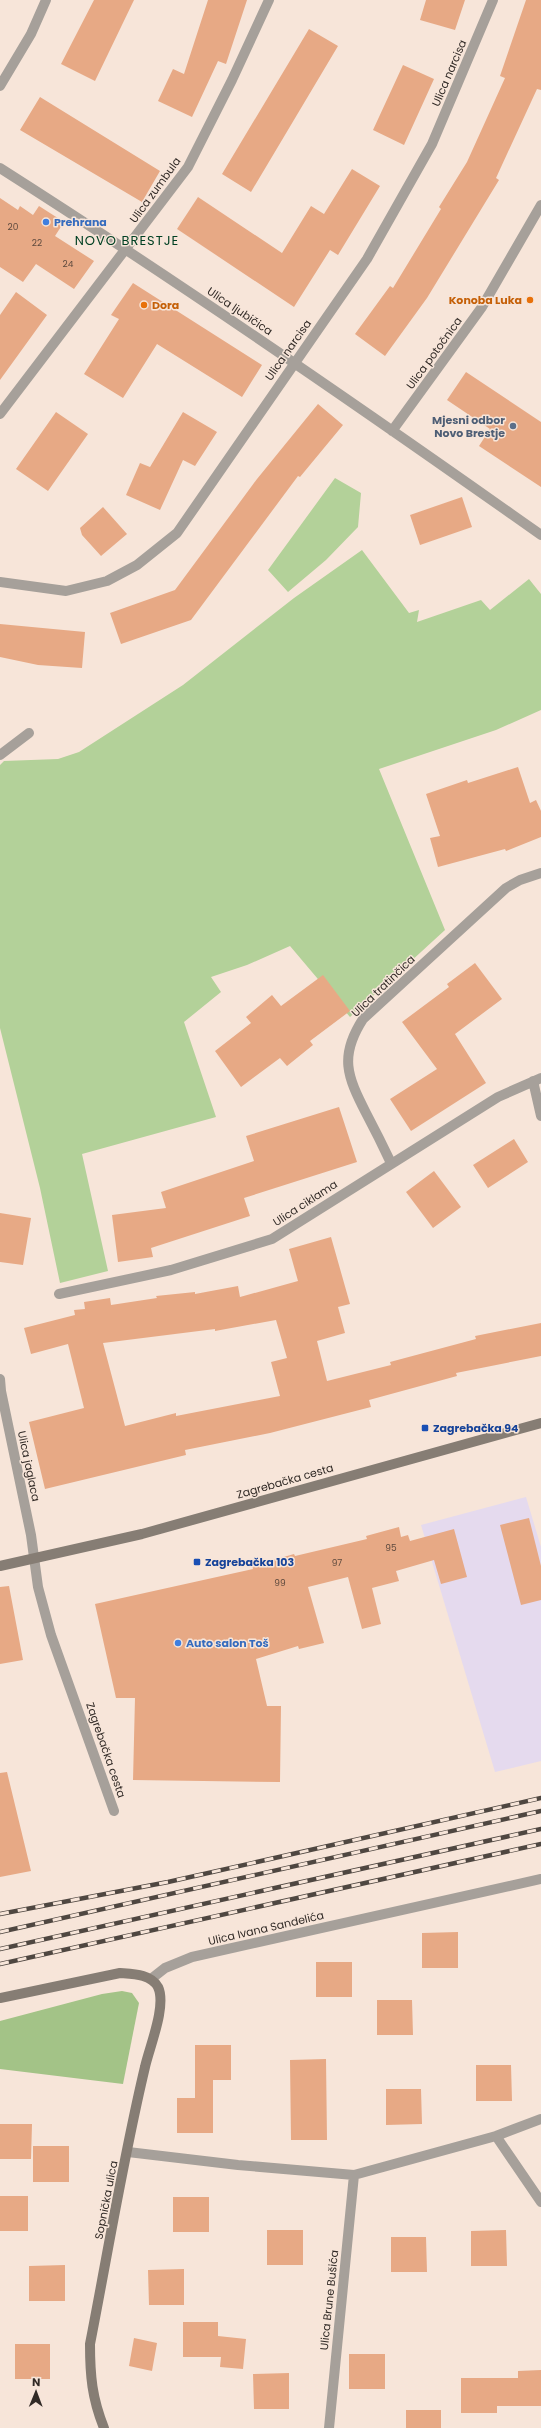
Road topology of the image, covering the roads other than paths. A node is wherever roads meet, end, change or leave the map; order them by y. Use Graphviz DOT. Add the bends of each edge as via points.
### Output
graph roads {
  1 [pos="46,0"];
  2 [pos="269,0"];
  3 [pos="492,0"];
  4 [pos="0,86"];
  5 [pos="0,168"];
  6 [pos="541,205"];
  7 [pos="127,249"];
  8 [pos="294,362"];
  9 [pos="0,414"];
  10 [pos="392,431"];
  11 [pos="541,535"];
  12 [pos="0,582"];
  13 [pos="29,734"];
  14 [pos="0,755"];
  15 [pos="541,874"];
  16 [pos="537,1080"];
  17 [pos="541,1116"];
  18 [pos="391,1163"];
  19 [pos="59,1294"];
  20 [pos="0,1378"];
  21 [pos="541,1423"];
  22 [pos="35,1559"];
  23 [pos="0,1566"];
  24 [pos="114,1811"];
  25 [pos="541,1879"];
  26 [pos="151,1979"];
  27 [pos="0,1998"];
  28 [pos="541,2119"];
  29 [pos="496,2136"];
  30 [pos="128,2152"];
  31 [pos="354,2175"];
  32 [pos="541,2202"];
  33 [pos="104,2428"];
  34 [pos="329,2428"];
  1 -- 4 [label="street" via="31,34"];
  2 -- 7 [label="street, Ulica zumbula" via="188,167"];
  3 -- 8 [label="street, Ulica narcisa" via="432,144 367,258"];
  5 -- 7 [label="street, Ulica ljubičica"];
  6 -- 10 [label="street, Ulica potočnica" via="482,307"];
  7 -- 8 [label="street, Ulica ljubičica"];
  7 -- 9 [label="street, Ulica zumbula"];
  8 -- 10 [label="street, Ulica ljubičica"];
  8 -- 12 [label="street, Ulica narcisa" via="177,533 137,565 107,581 66,591"];
  10 -- 11 [label="street, Ulica ljubičica"];
  13 -- 14 [label="street"];
  15 -- 18 [label="street, Ulica tratinčica" via="520,880 506,888 363,1019 353,1035 349,1048 349,1075"];
  16 -- 17 [label="street"];
  16 -- 18 [label="street, Ulica ciklama" via="498,1097"];
  18 -- 19 [label="street, Ulica ciklama" via="272,1239 171,1270"];
  20 -- 22 [label="street, Ulica jaglaca"];
  21 -- 22 [label="street, Zagrebačka cesta" via="142,1534"];
  22 -- 23 [label="street, Zagrebačka cesta"];
  22 -- 24 [label="street, Zagrebačka cesta" via="38,1587 51,1635"];
  25 -- 26 [label="street, Ulica Ivana Sandelića" via="192,1957 164,1968"];
  26 -- 27 [label="street" via="136,1974 120,1973"];
  26 -- 30 [label="street, Sopnička ulica" via="158,1988 158,2019 145,2067"];
  28 -- 29 [label="street"];
  29 -- 31 [label="street"];
  29 -- 32 [label="street"];
  30 -- 31 [label="street"];
  30 -- 33 [label="street, Sopnička ulica" via="90,2344 90,2380 96,2408"];
  31 -- 34 [label="street, Ulica Brune Bušića"];
}
